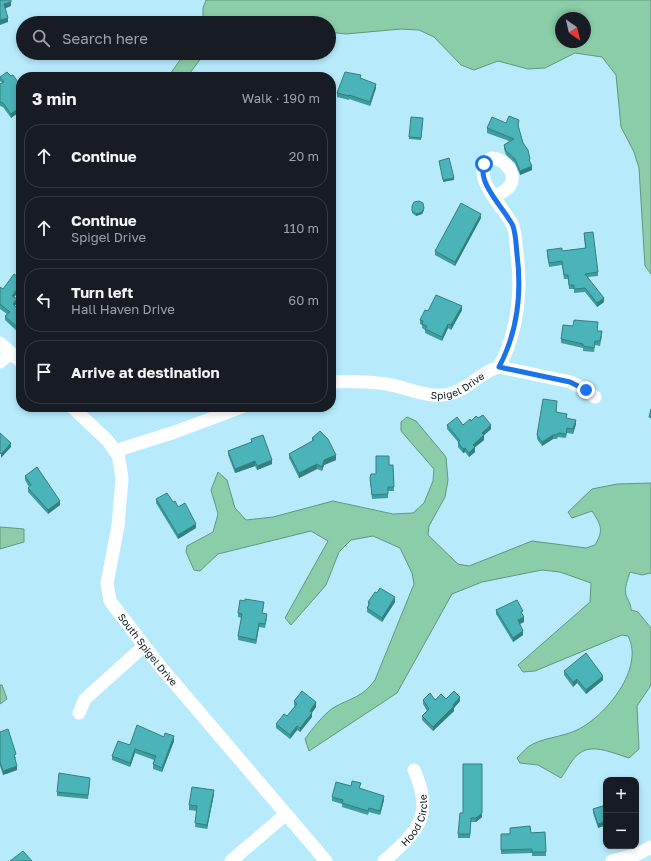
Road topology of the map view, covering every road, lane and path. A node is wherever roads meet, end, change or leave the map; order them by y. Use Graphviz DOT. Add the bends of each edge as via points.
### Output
graph roads {
  1 [pos="494,197"];
  2 [pos="0,343"];
  3 [pos="11,353"];
  4 [pos="16,358"];
  5 [pos="0,362"];
  6 [pos="499,367"];
  7 [pos="336,382"];
  8 [pos="595,397"];
  9 [pos="78,412"];
  10 [pos="229,412"];
  11 [pos="115,451"];
  12 [pos="144,646"];
  13 [pos="79,713"];
  14 [pos="414,770"];
  15 [pos="286,814"];
  16 [pos="651,847"];
  17 [pos="231,861"];
  18 [pos="326,861"];
  19 [pos="384,861"];
  20 [pos="612,861"];
  1 -- 6 [label="street" via="513,227 518,264 517,318 512,340"];
  2 -- 3 [label="street"];
  3 -- 4 [label="street"];
  3 -- 5 [label="street"];
  6 -- 7 [label="street, Spigel Drive" via="492,368 460,390 439,396 385,384"];
  6 -- 8 [label="street" via="570,382"];
  9 -- 11 [label="street, South Spigel Drive" via="102,434"];
  10 -- 11 [label="street"];
  11 -- 12 [label="street, South Spigel Drive" via="122,479 118,526 107,592 110,601"];
  12 -- 13 [label="street" via="85,699"];
  12 -- 15 [label="street, South Spigel Drive"];
  14 -- 19 [label="street, Hood Circle" via="422,794 421,818 412,836"];
  15 -- 17 [label="street"];
  15 -- 18 [label="street, South Spigel Drive"];
  16 -- 20 [label="street" via="638,854"];
}
